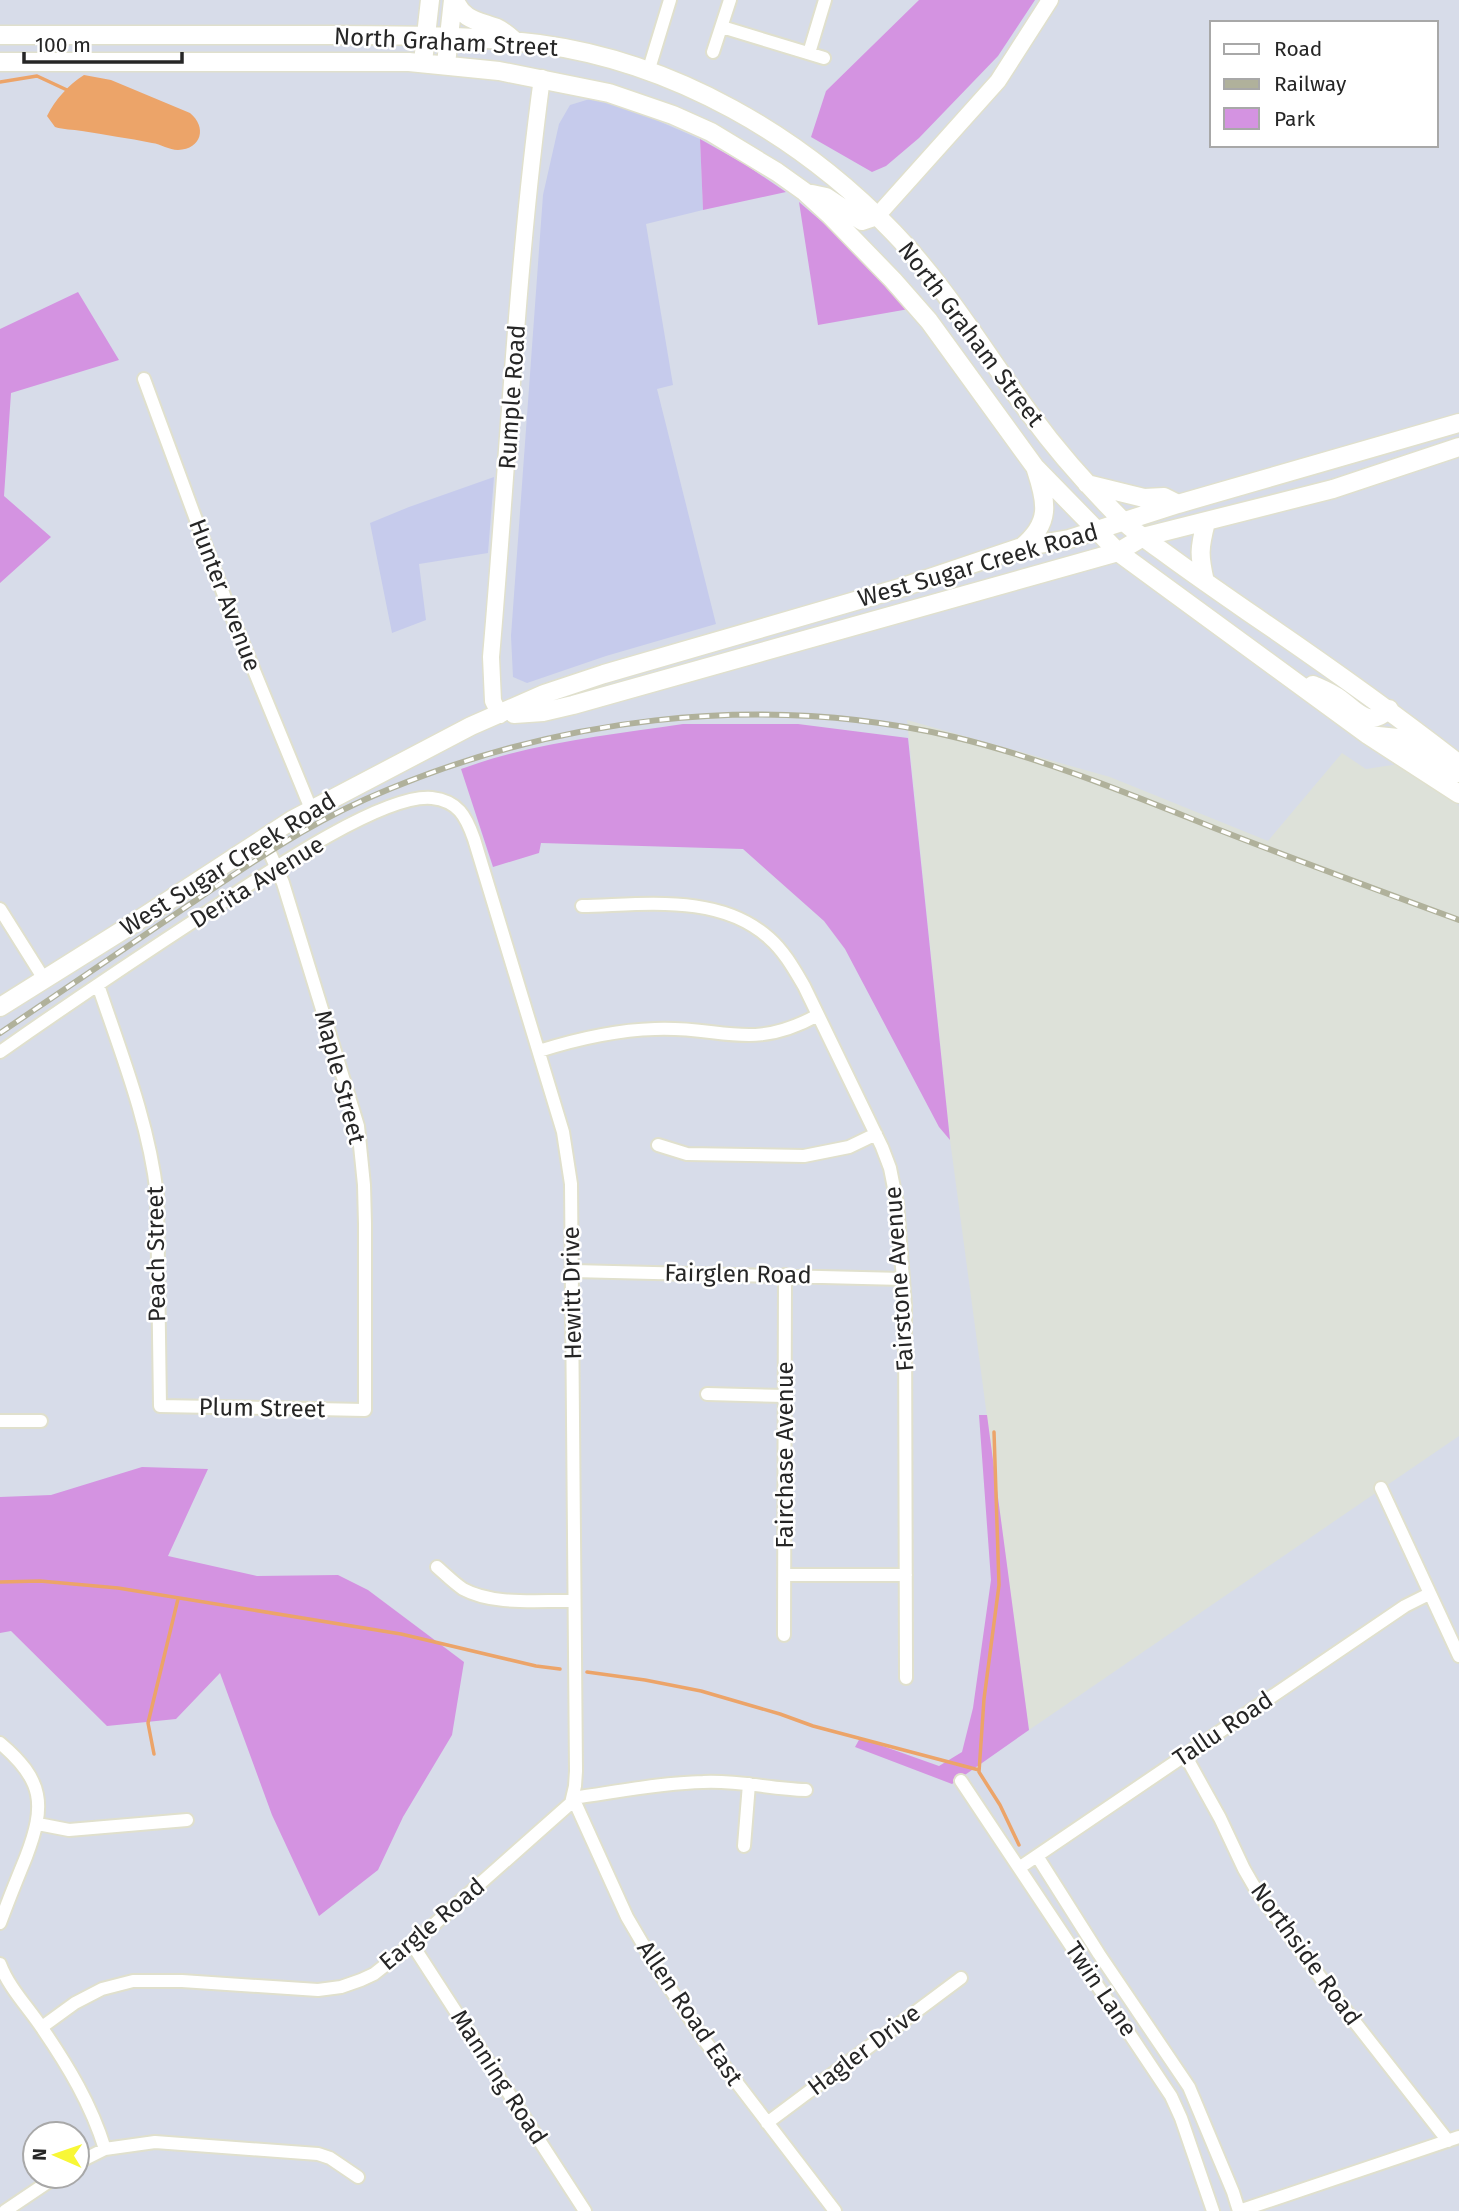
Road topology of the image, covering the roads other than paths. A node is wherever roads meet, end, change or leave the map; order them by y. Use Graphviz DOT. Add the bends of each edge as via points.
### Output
graph roads {
  1 [pos="430,0"];
  2 [pos="454,0"];
  3 [pos="670,0"];
  4 [pos="730,0"];
  5 [pos="825,0"];
  6 [pos="1050,0"];
  7 [pos="722,27"];
  8 [pos="0,35"];
  9 [pos="426,36"];
  10 [pos="449,38"];
  11 [pos="516,42"];
  12 [pos="713,52"];
  13 [pos="808,53"];
  14 [pos="824,58"];
  15 [pos="0,62"];
  16 [pos="423,62"];
  17 [pos="446,64"];
  18 [pos="648,72"];
  19 [pos="542,78"];
  20 [pos="806,192"];
  21 [pos="877,216"];
  22 [pos="144,379"];
  23 [pos="1459,423"];
  24 [pos="1459,447"];
  25 [pos="1035,467"];
  26 [pos="1087,484"];
  27 [pos="1178,504"];
  28 [pos="1123,521"];
  29 [pos="1206,522"];
  30 [pos="1096,531"];
  31 [pos="1143,537"];
  32 [pos="1022,547"];
  33 [pos="1118,552"];
  34 [pos="1205,582"];
  35 [pos="770,625"];
  36 [pos="712,666"];
  37 [pos="1285,672"];
  38 [pos="1389,709"];
  39 [pos="500,715"];
  40 [pos="1368,735"];
  41 [pos="1459,764"];
  42 [pos="1459,773"];
  43 [pos="1459,794"];
  44 [pos="457,806"];
  45 [pos="310,809"];
  46 [pos="263,837"];
  47 [pos="277,866"];
  48 [pos="582,906"];
  49 [pos="0,909"];
  50 [pos="44,979"];
  51 [pos="98,985"];
  52 [pos="0,1007"];
  53 [pos="818,1015"];
  54 [pos="539,1051"];
  55 [pos="0,1052"];
  56 [pos="876,1134"];
  57 [pos="658,1145"];
  58 [pos="573,1271"];
  59 [pos="785,1275"];
  60 [pos="903,1279"];
  61 [pos="707,1394"];
  62 [pos="786,1396"];
  63 [pos="160,1406"];
  64 [pos="365,1410"];
  65 [pos="0,1421"];
  66 [pos="41,1421"];
  67 [pos="1381,1488"];
  68 [pos="437,1567"];
  69 [pos="786,1575"];
  70 [pos="906,1575"];
  71 [pos="1429,1594"];
  72 [pos="574,1601"];
  73 [pos="784,1635"];
  74 [pos="1459,1656"];
  75 [pos="906,1678"];
  76 [pos="0,1743"];
  77 [pos="1185,1755"];
  78 [pos="961,1781"];
  79 [pos="749,1784"];
  80 [pos="806,1790"];
  81 [pos="573,1798"];
  82 [pos="187,1820"];
  83 [pos="37,1824"];
  84 [pos="744,1846"];
  85 [pos="1037,1856"];
  86 [pos="1019,1868"];
  87 [pos="0,1923"];
  88 [pos="412,1944"];
  89 [pos="0,1964"];
  90 [pos="961,1978"];
  91 [pos="42,2027"];
  92 [pos="767,2123"];
  93 [pos="1453,2139"];
  94 [pos="105,2149"];
  95 [pos="91,2156"];
  96 [pos="358,2177"];
  97 [pos="36,2190"];
  98 [pos="5,2211"];
  99 [pos="585,2211"];
  100 [pos="835,2211"];
  101 [pos="1213,2211"];
  102 [pos="1239,2211"];
  1 -- 9 [label="main road"];
  2 -- 10 [label="main road"];
  2 -- 11 [label="main road" via="466,17 500,29"];
  3 -- 18 [label="street"];
  4 -- 7 [label="street"];
  5 -- 13 [label="street"];
  6 -- 21 [label="street" via="998,81"];
  7 -- 12 [label="street"];
  7 -- 13 [label="street"];
  8 -- 9 [label="main road, North Graham Street"];
  9 -- 10 [label="main road, North Graham Street"];
  9 -- 16 [label="main road"];
  10 -- 11 [label="main road, North Graham Street"];
  10 -- 17 [label="main road"];
  11 -- 18 [label="main road, North Graham Street" via="575,51"];
  13 -- 14 [label="street"];
  15 -- 16 [label="main road, North Graham Street"];
  16 -- 17 [label="main road, North Graham Street"];
  17 -- 19 [label="main road, North Graham Street"];
  18 -- 21 [label="main road, North Graham Street" via="697,91 764,127 813,161"];
  19 -- 20 [label="main road, North Graham Street" via="609,93 673,115 746,152"];
  19 -- 39 [label="street, Rumple Road" via="523,251 491,657 493,701"];
  20 -- 21 [label="main road" via="826,197 862,221"];
  20 -- 25 [label="main road, North Graham Street" via="929,321"];
  21 -- 26 [label="main road, North Graham Street" via="940,287 1031,416"];
  22 -- 45 [label="street, Hunter Avenue" via="232,617"];
  23 -- 27 [label="main road, West Sugar Creek Road"];
  24 -- 29 [label="main road, West Sugar Creek Road" via="1333,489"];
  25 -- 30 [label="main road, North Graham Street"];
  25 -- 32 [label="main road" via="1045,510 1040,528"];
  26 -- 27 [label="main road" via="1144,498 1164,497"];
  26 -- 28 [label="main road, North Graham Street"];
  27 -- 28 [label="main road, West Sugar Creek Road"];
  28 -- 30 [label="main road, West Sugar Creek Road"];
  28 -- 31 [label="main road, North Graham Street"];
  29 -- 31 [label="main road, West Sugar Creek Road"];
  29 -- 34 [label="main road" via="1199,555"];
  30 -- 32 [label="main road, West Sugar Creek Road"];
  30 -- 33 [label="main road, North Graham Street"];
  31 -- 33 [label="main road, West Sugar Creek Road"];
  31 -- 34 [label="main road, North Graham Street"];
  32 -- 35 [label="main road, West Sugar Creek Road"];
  33 -- 36 [label="main road, West Sugar Creek Road"];
  33 -- 37 [label="main road, North Graham Street"];
  34 -- 38 [label="main road, North Graham Street"];
  35 -- 36 [label="main road" via="754,636 722,645 715,651"];
  35 -- 39 [label="main road, West Sugar Creek Road" via="571,684"];
  36 -- 39 [label="main road, West Sugar Creek Road" via="543,712"];
  37 -- 38 [label="main road" via="1371,719"];
  37 -- 40 [label="main road, North Graham Street"];
  38 -- 41 [label="main road, North Graham Street"];
  39 -- 45 [label="main road, West Sugar Creek Road"];
  40 -- 42 [label="main road" via="1398,738 1424,757"];
  40 -- 43 [label="main road, North Graham Street"];
  44 -- 47 [label="street, Derita Avenue" via="431,798 406,802"];
  44 -- 54 [label="street, Hewitt Drive" via="474,839"];
  45 -- 46 [label="main road, West Sugar Creek Road"];
  46 -- 47 [label="street, Maple Street"];
  46 -- 50 [label="main road, West Sugar Creek Road"];
  47 -- 51 [label="street, Derita Avenue"];
  47 -- 64 [label="street, Maple Street" via="358,1126 365,1224"];
  48 -- 53 [label="street, Fairstone Avenue" via="682,905 731,914 757,928 780,950"];
  49 -- 50 [label="street"];
  50 -- 52 [label="main road, West Sugar Creek Road"];
  51 -- 55 [label="street, Derita Avenue"];
  51 -- 63 [label="street, Peach Street" via="155,1175"];
  53 -- 54 [label="street" via="762,1036 655,1029 597,1035"];
  53 -- 56 [label="street, Fairstone Avenue"];
  54 -- 58 [label="street, Hewitt Drive" via="568,1155"];
  56 -- 57 [label="street" via="849,1147 804,1156 687,1154"];
  56 -- 60 [label="street, Fairstone Avenue" via="894,1184"];
  58 -- 59 [label="street, Fairglen Road"];
  58 -- 72 [label="street, Hewitt Drive"];
  59 -- 60 [label="street, Fairglen Road"];
  59 -- 62 [label="street, Fairchase Avenue"];
  60 -- 70 [label="street, Fairstone Avenue"];
  61 -- 62 [label="street"];
  62 -- 69 [label="street, Fairchase Avenue"];
  63 -- 64 [label="street, Plum Street"];
  65 -- 66 [label="street"];
  67 -- 71 [label="street"];
  68 -- 72 [label="street" via="463,1588 484,1597"];
  69 -- 70 [label="street"];
  69 -- 73 [label="street, Fairchase Avenue"];
  70 -- 75 [label="street, Fairstone Avenue"];
  71 -- 74 [label="street"];
  71 -- 77 [label="street, Tallu Road"];
  72 -- 81 [label="street, Hewitt Drive"];
  76 -- 83 [label="street" via="22,1763 34,1783 39,1800"];
  77 -- 85 [label="street, Tallu Road"];
  77 -- 93 [label="street, Northside Road" via="1255,1888 1329,1989"];
  78 -- 86 [label="street, Twin Lane"];
  79 -- 80 [label="street"];
  79 -- 81 [label="street" via="702,1782"];
  79 -- 84 [label="street"];
  81 -- 88 [label="street, Eargle Road" via="561,1814"];
  81 -- 92 [label="street, Allen Road East" via="647,1952"];
  82 -- 83 [label="street" via="69,1830"];
  83 -- 87 [label="street"];
  85 -- 86 [label="street, Tallu Road"];
  85 -- 102 [label="street, Twin Lane" via="1189,2087"];
  86 -- 101 [label="street, Twin Lane" via="1171,2096"];
  88 -- 91 [label="street, Eargle Road" via="374,1973 341,1987 133,1981 93,1993"];
  88 -- 99 [label="street, Manning Road"];
  89 -- 91 [label="street"];
  90 -- 92 [label="street, Hagler Drive"];
  91 -- 94 [label="street" via="89,2103"];
  92 -- 100 [label="street, Allen Road East"];
  93 -- 102 [label="street"];
  94 -- 95 [label="street"];
  94 -- 96 [label="street" via="155,2142 297,2151 330,2158"];
  97 -- 98 [label="street"];
}
